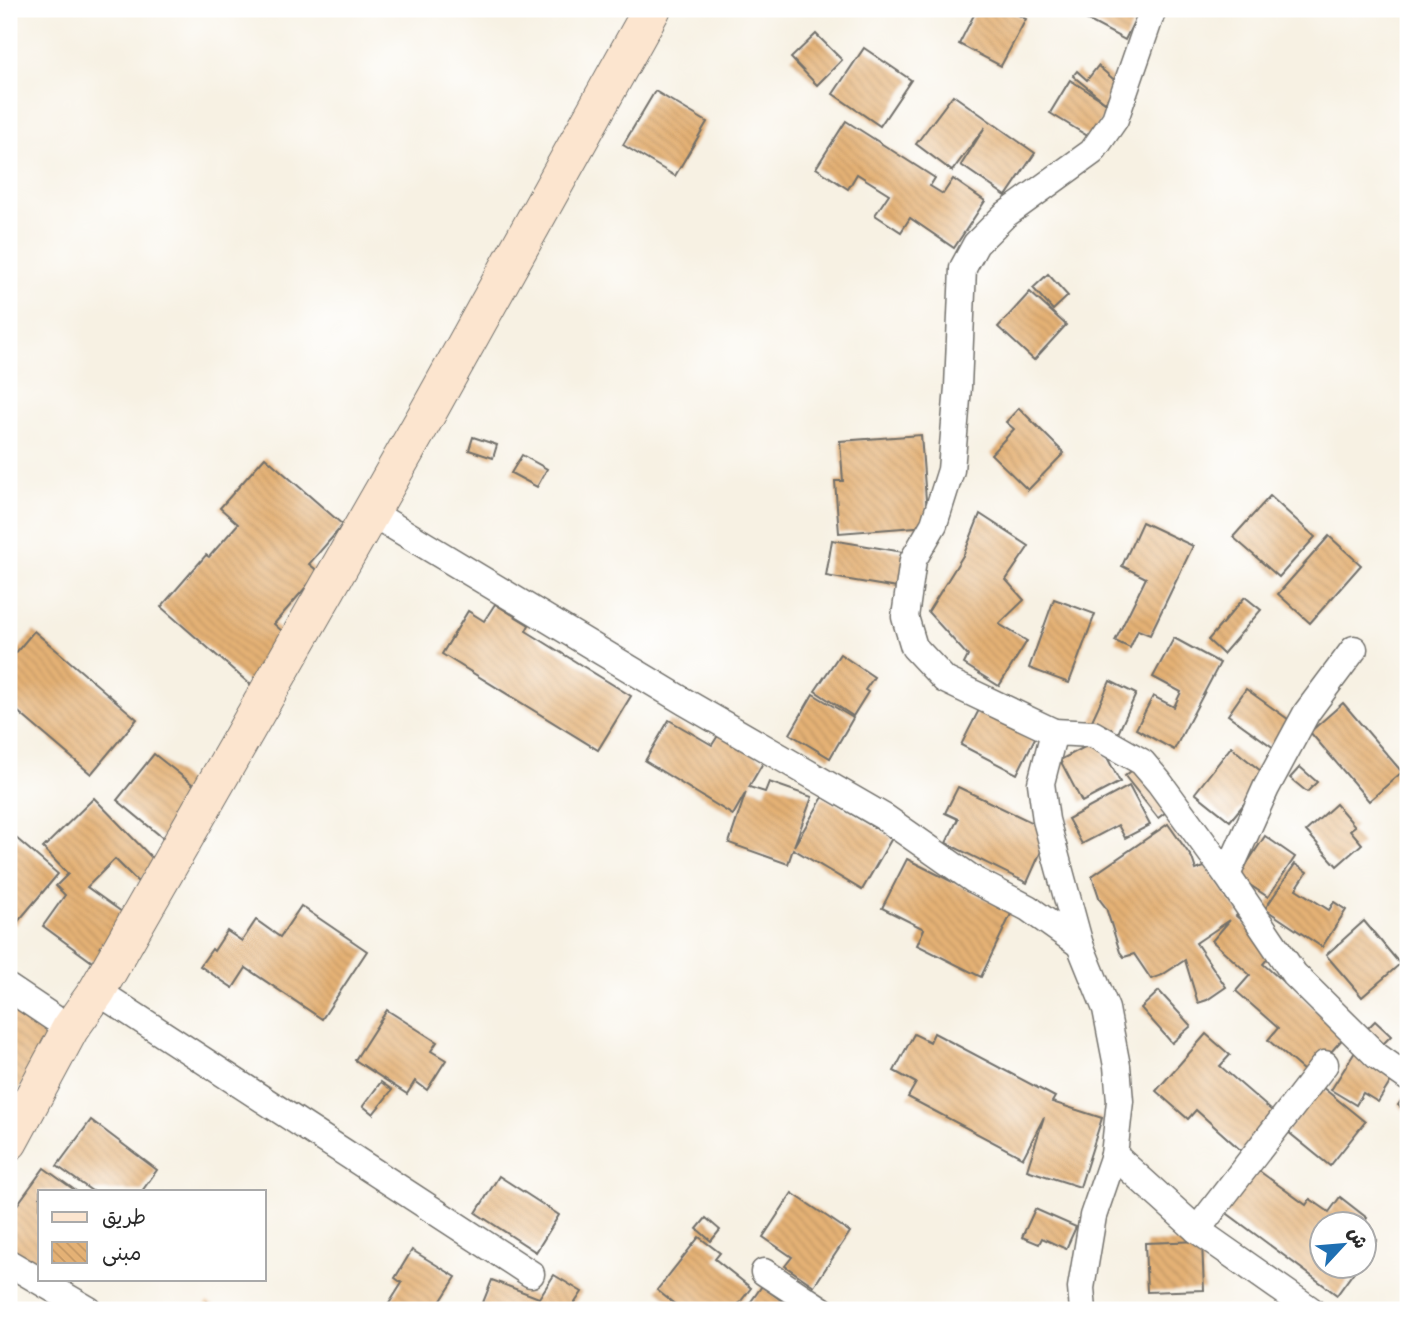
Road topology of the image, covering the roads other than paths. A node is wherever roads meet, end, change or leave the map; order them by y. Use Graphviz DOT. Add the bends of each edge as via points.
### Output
graph roads {
  1 [pos="652,9"];
  2 [pos="1153,9"];
  3 [pos="370,512"];
  4 [pos="1354,649"];
  5 [pos="1054,732"];
  6 [pos="1227,875"];
  7 [pos="1080,946"];
  8 [pos="9,988"];
  9 [pos="97,992"];
  10 [pos="70,1029"];
  11 [pos="1325,1064"];
  12 [pos="1408,1078"];
  13 [pos="9,1142"];
  14 [pos="1114,1155"];
  15 [pos="1197,1230"];
  16 [pos="9,1263"];
  17 [pos="764,1272"];
  18 [pos="531,1274"];
  19 [pos="89,1310"];
  20 [pos="822,1310"];
  21 [pos="1083,1310"];
  22 [pos="1311,1310"];
  1 -- 3 [label="street"];
  2 -- 5 [label="street" via="1115,119 1092,152 1005,215 976,244 963,268 951,470 934,524 913,560 905,617 914,647 945,680"];
  3 -- 7 [label="street" via="884,817"];
  3 -- 9 [label="street"];
  4 -- 6 [label="street" via="1307,712"];
  5 -- 6 [label="street" via="1093,734 1142,762"];
  5 -- 7 [label="street" via="1041,783 1046,820"];
  6 -- 12 [label="street" via="1294,974 1377,1056"];
  7 -- 14 [label="street" via="1107,1009 1117,1066 1120,1101"];
  8 -- 10 [label="street"];
  9 -- 10 [label="street"];
  9 -- 18 [label="street"];
  10 -- 13 [label="street"];
  11 -- 15 [label="street"];
  14 -- 15 [label="street"];
  14 -- 21 [label="street" via="1093,1216 1081,1288"];
  15 -- 22 [label="street"];
  16 -- 19 [label="street"];
  17 -- 20 [label="street"];
}
